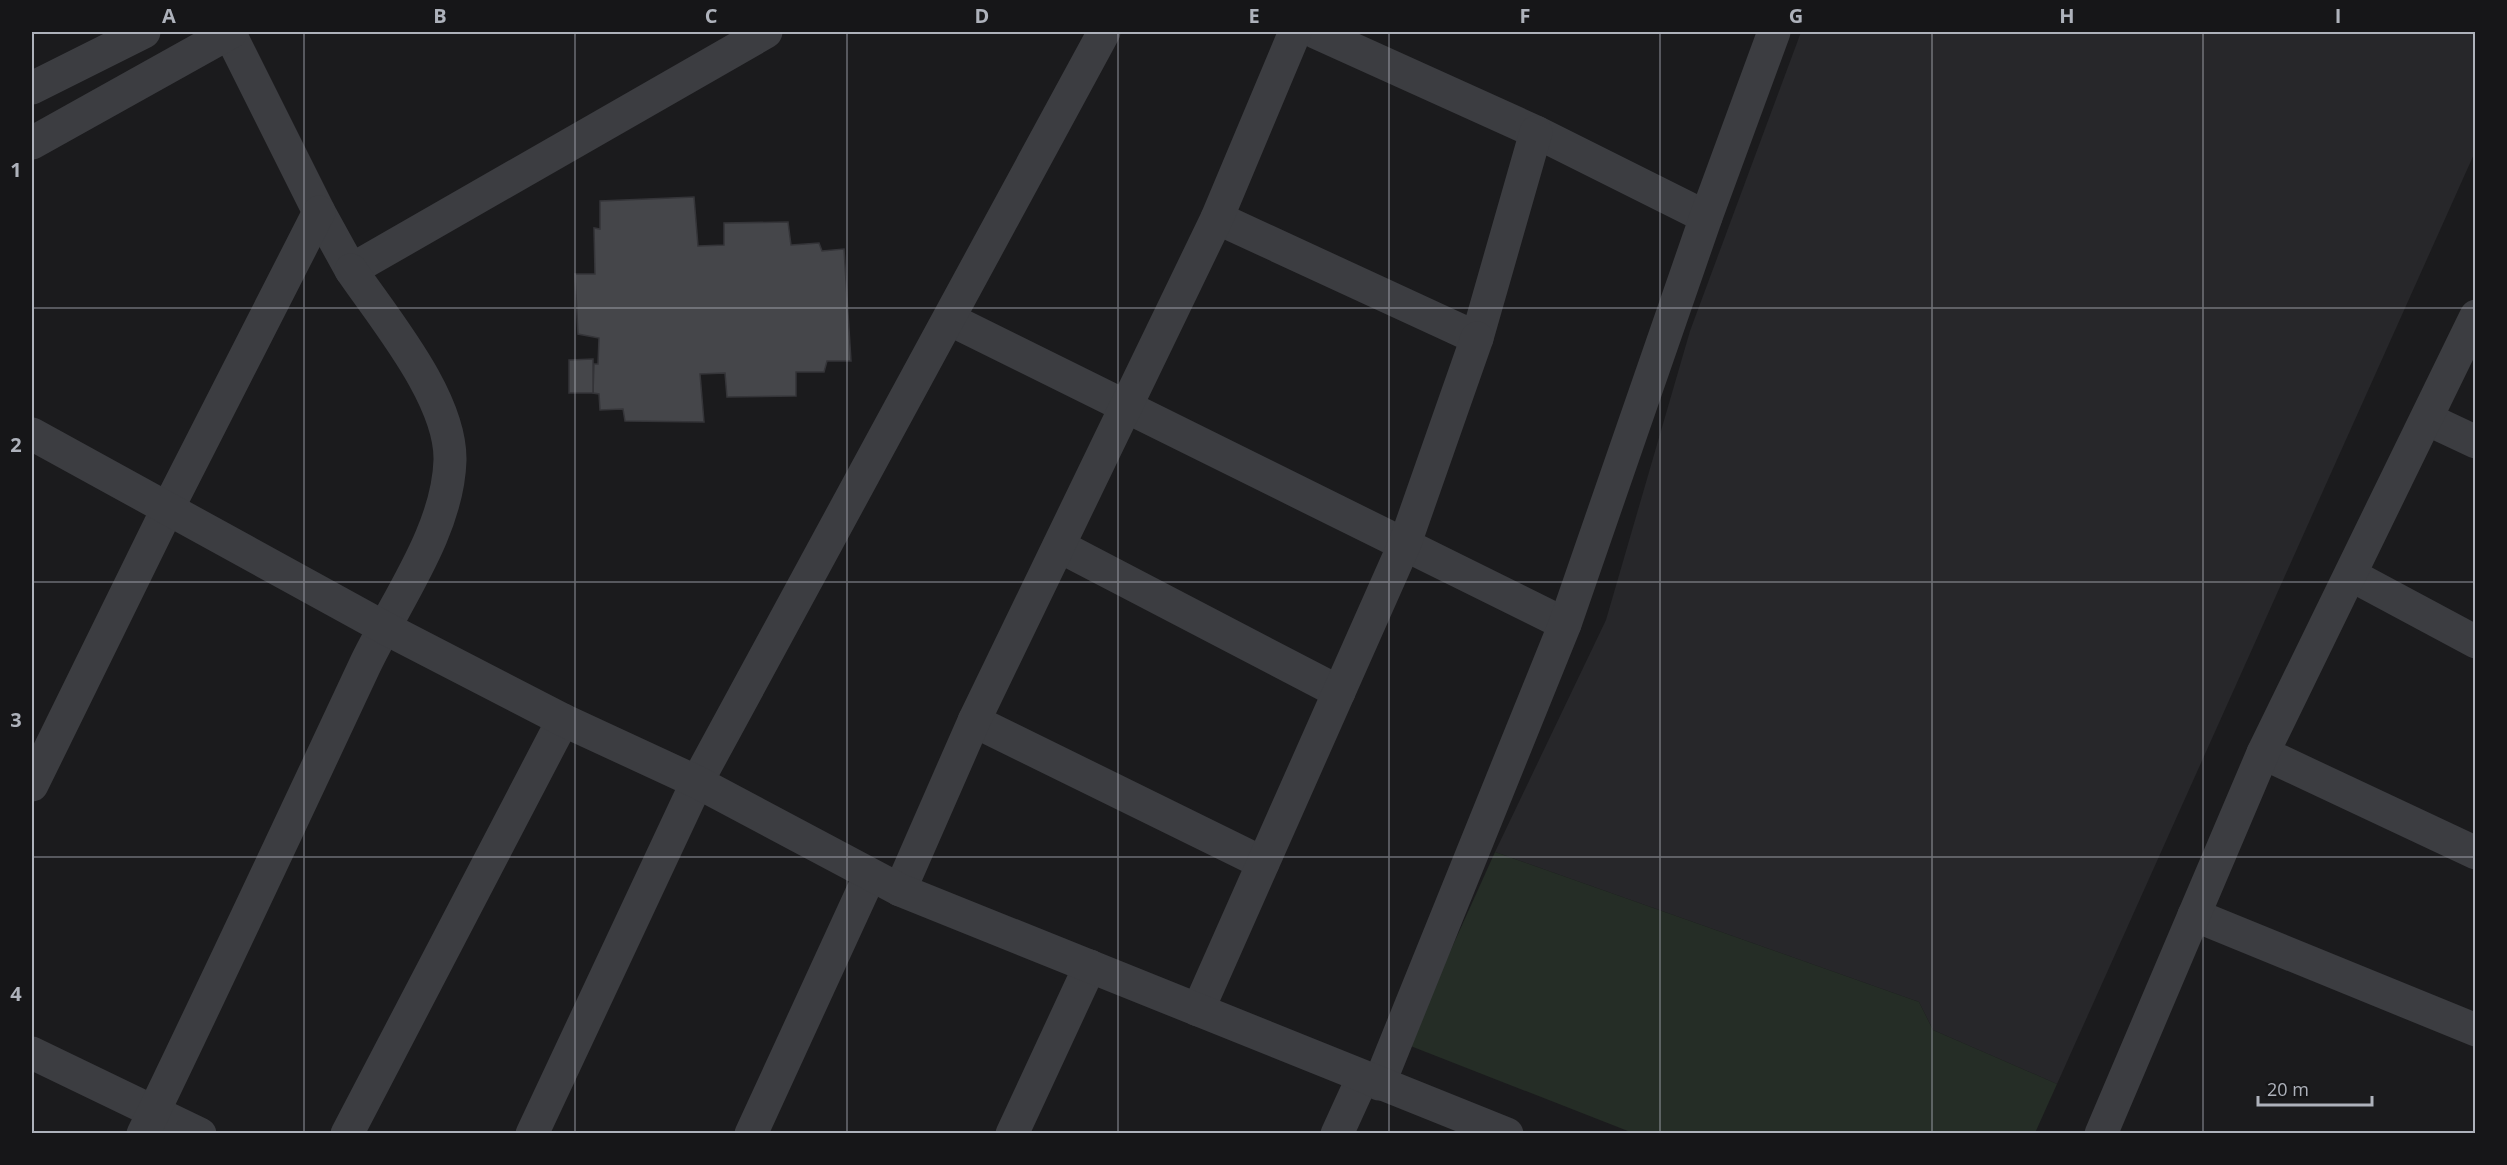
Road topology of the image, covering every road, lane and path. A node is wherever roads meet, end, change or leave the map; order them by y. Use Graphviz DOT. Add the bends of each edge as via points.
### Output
graph roads {
  1 [pos="144,32"];
  2 [pos="230,32"];
  3 [pos="766,32"];
  4 [pos="1104,32"];
  5 [pos="1295,32"];
  6 [pos="1315,32"];
  7 [pos="1774,32"];
  8 [pos="32,88"];
  9 [pos="1536,132"];
  10 [pos="32,143"];
  11 [pos="319,212"];
  12 [pos="1706,217"];
  13 [pos="1217,218"];
  14 [pos="351,270"];
  15 [pos="2475,315"];
  16 [pos="949,318"];
  17 [pos="1477,338"];
  18 [pos="1125,407"];
  19 [pos="2427,419"];
  20 [pos="32,434"];
  21 [pos="2475,442"];
  22 [pos="167,510"];
  23 [pos="1405,543"];
  24 [pos="1059,546"];
  25 [pos="2351,575"];
  26 [pos="1565,624"];
  27 [pos="383,627"];
  28 [pos="2475,642"];
  29 [pos="1339,692"];
  30 [pos="564,720"];
  31 [pos="974,721"];
  32 [pos="2263,753"];
  33 [pos="697,782"];
  34 [pos="32,785"];
  35 [pos="2475,853"];
  36 [pos="1263,863"];
  37 [pos="870,875"];
  38 [pos="900,890"];
  39 [pos="2194,915"];
  40 [pos="1090,966"];
  41 [pos="1198,1010"];
  42 [pos="2475,1030"];
  43 [pos="32,1053"];
  44 [pos="1371,1080"];
  45 [pos="148,1122"];
  46 [pos="200,1134"];
  47 [pos="347,1134"];
  48 [pos="532,1134"];
  49 [pos="751,1134"];
  50 [pos="1012,1134"];
  51 [pos="1337,1134"];
  52 [pos="1507,1134"];
  53 [pos="2101,1134"];
  1 -- 8 [label="street"];
  2 -- 10 [label="street"];
  2 -- 11 [label="street"];
  3 -- 14 [label="street"];
  4 -- 16 [label="street"];
  5 -- 13 [label="street"];
  6 -- 9 [label="street"];
  7 -- 12 [label="street"];
  9 -- 12 [label="street"];
  9 -- 17 [label="street"];
  11 -- 14 [label="street"];
  11 -- 22 [label="street"];
  12 -- 26 [label="street"];
  13 -- 17 [label="street"];
  13 -- 18 [label="street"];
  14 -- 27 [label="street" via="436,400 450,459 433,535"];
  15 -- 19 [label="street"];
  16 -- 18 [label="street"];
  16 -- 33 [label="street"];
  17 -- 23 [label="street"];
  18 -- 23 [label="street"];
  18 -- 24 [label="street"];
  19 -- 21 [label="street"];
  19 -- 25 [label="street"];
  20 -- 22 [label="street"];
  22 -- 27 [label="street"];
  22 -- 34 [label="street"];
  23 -- 26 [label="street"];
  23 -- 29 [label="street"];
  24 -- 29 [label="street"];
  24 -- 31 [label="street"];
  25 -- 28 [label="street"];
  25 -- 32 [label="street"];
  26 -- 44 [label="street"];
  27 -- 30 [label="street"];
  27 -- 45 [label="street"];
  29 -- 36 [label="street"];
  30 -- 33 [label="street"];
  30 -- 47 [label="street"];
  31 -- 36 [label="street"];
  31 -- 38 [label="street"];
  32 -- 35 [label="street"];
  32 -- 39 [label="street"];
  33 -- 37 [label="street"];
  33 -- 48 [label="street"];
  36 -- 41 [label="street"];
  37 -- 38 [label="street"];
  37 -- 49 [label="street"];
  38 -- 40 [label="street"];
  39 -- 42 [label="street"];
  39 -- 53 [label="street"];
  40 -- 41 [label="street"];
  40 -- 50 [label="street"];
  41 -- 44 [label="street"];
  43 -- 45 [label="street"];
  44 -- 51 [label="street"];
  44 -- 52 [label="street"];
  45 -- 46 [label="street"];
}
